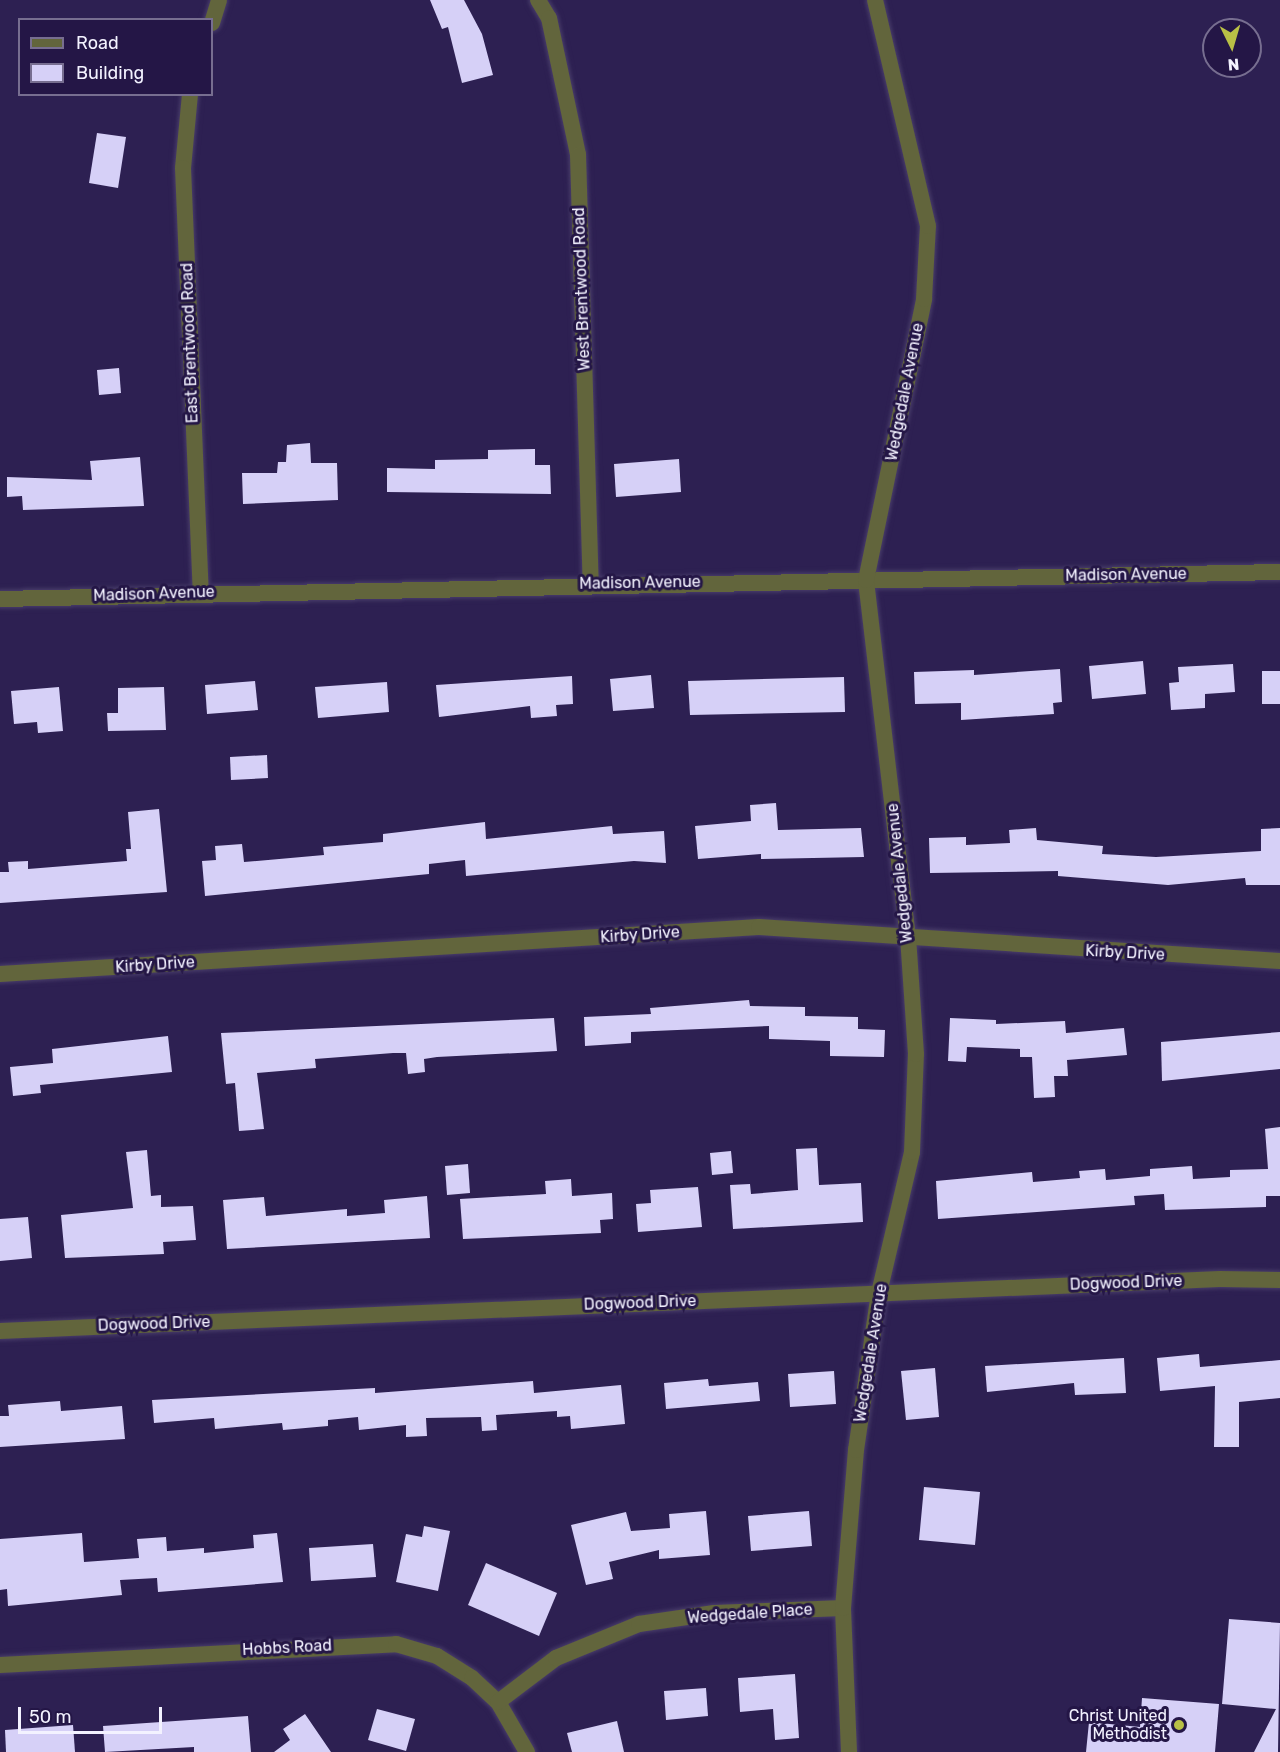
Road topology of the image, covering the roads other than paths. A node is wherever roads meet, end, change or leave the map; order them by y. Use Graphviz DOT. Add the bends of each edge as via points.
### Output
graph roads {
  1 [pos="219,0"];
  2 [pos="538,0"];
  3 [pos="875,0"];
  4 [pos="213,20"];
  5 [pos="190,96"];
  6 [pos="1280,572"];
  7 [pos="866,580"];
  8 [pos="591,584"];
  9 [pos="201,592"];
  10 [pos="0,599"];
  11 [pos="908,938"];
  12 [pos="1280,961"];
  13 [pos="0,974"];
  14 [pos="1280,1280"];
  15 [pos="879,1293"];
  16 [pos="0,1331"];
  17 [pos="843,1608"];
  18 [pos="0,1665"];
  19 [pos="498,1702"];
  20 [pos="527,1752"];
  21 [pos="849,1752"];
  1 -- 4 [label="street"];
  2 -- 8 [label="street, West Brentwood Road" via="549,18 578,155"];
  3 -- 7 [label="street, Wedgedale Avenue" via="928,226 924,299"];
  5 -- 9 [label="street, East Brentwood Road" via="183,168"];
  6 -- 7 [label="street, Madison Avenue"];
  7 -- 8 [label="street, Madison Avenue"];
  7 -- 11 [label="street, Wedgedale Avenue"];
  8 -- 9 [label="street, Madison Avenue"];
  9 -- 10 [label="street, Madison Avenue"];
  11 -- 12 [label="street, Kirby Drive"];
  11 -- 13 [label="street, Kirby Drive" via="759,927"];
  11 -- 15 [label="street, Wedgedale Avenue" via="916,1054 912,1152"];
  14 -- 15 [label="street, Dogwood Drive"];
  15 -- 16 [label="street, Dogwood Drive"];
  15 -- 17 [label="street, Wedgedale Avenue" via="856,1450"];
  17 -- 19 [label="street, Wedgedale Place" via="714,1613 639,1624 556,1658"];
  17 -- 21 [label="street, Wedgedale Avenue"];
  18 -- 19 [label="street, Hobbs Road" via="396,1644 437,1656 472,1678"];
  19 -- 20 [label="street, Hobbs Road"];
}
